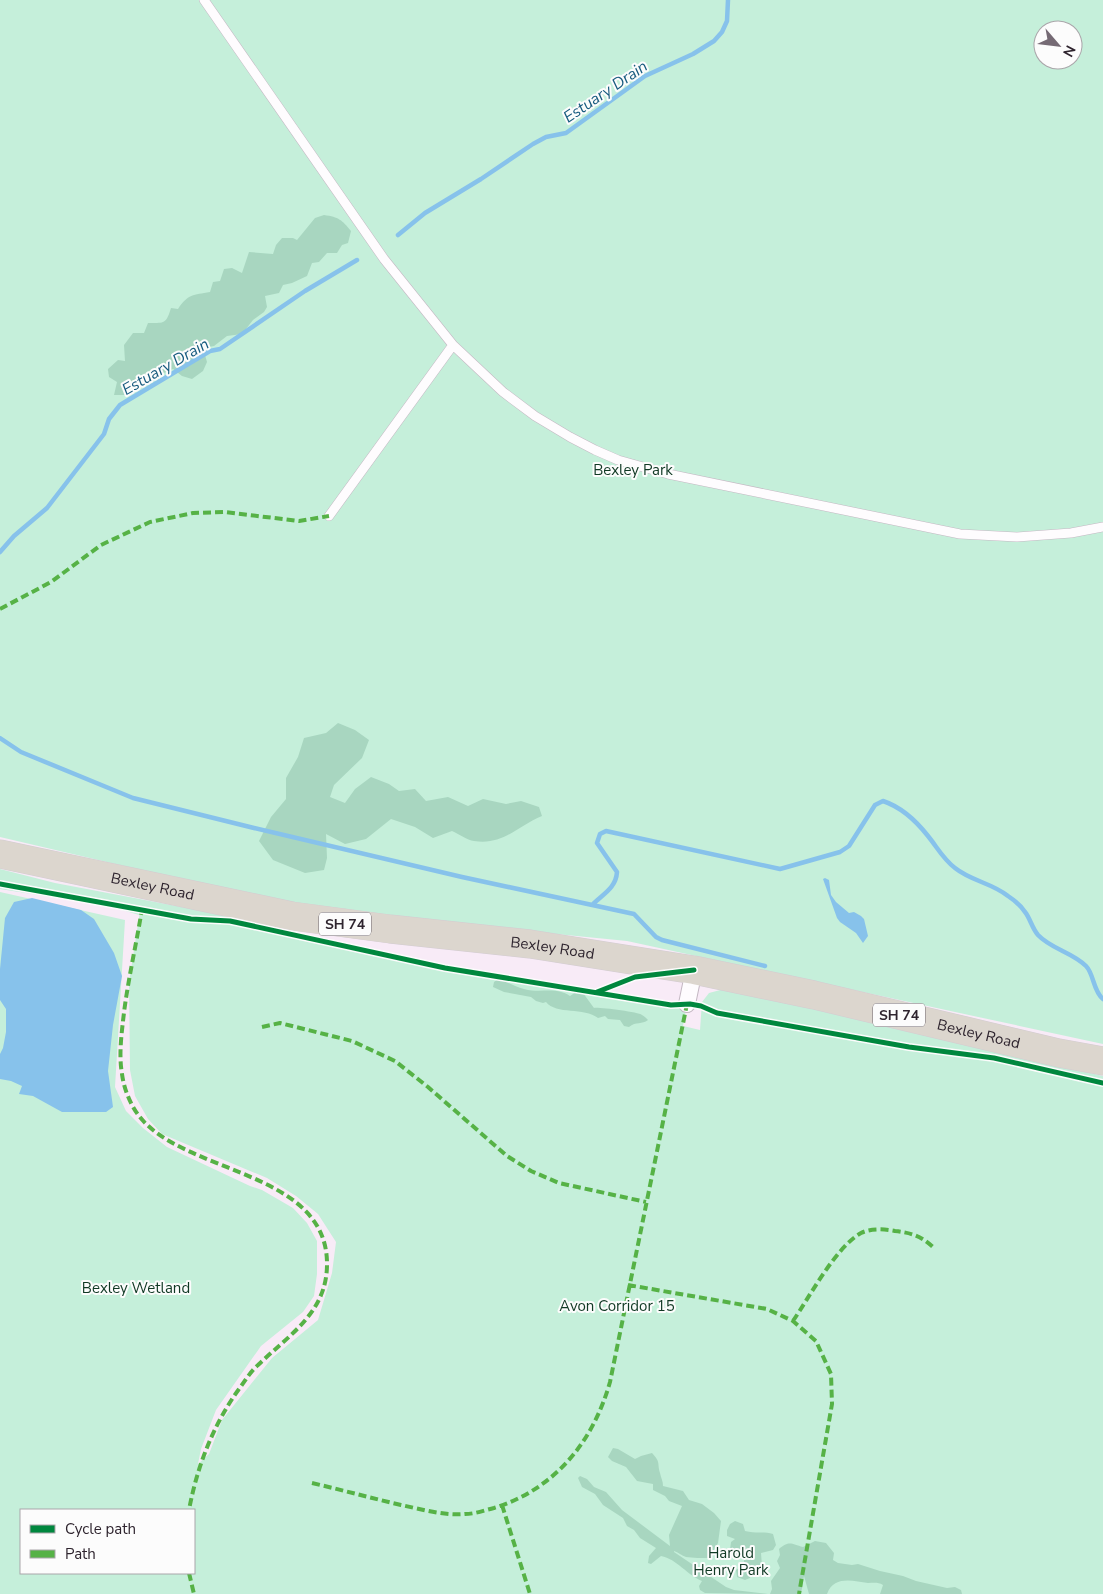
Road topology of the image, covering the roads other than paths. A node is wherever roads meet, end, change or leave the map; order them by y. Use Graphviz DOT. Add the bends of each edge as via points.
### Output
graph roads {
  1 [pos="204,0"];
  2 [pos="453,345"];
  3 [pos="329,516"];
  4 [pos="1103,527"];
  5 [pos="0,854"];
  6 [pos="694,970"];
  7 [pos="687,1004"];
  8 [pos="1103,1062"];
  1 -- 2 [label="lane" via="384,259"];
  2 -- 3 [label="lane"];
  2 -- 4 [label="lane" via="503,392 535,416 595,450 660,472 960,534 1017,537"];
  5 -- 6 [label="highway, Bexley Road / SH 74" via="292,916 530,944"];
  6 -- 7 [label="street"];
  6 -- 8 [label="highway, Bexley Road / SH 74"];
}
